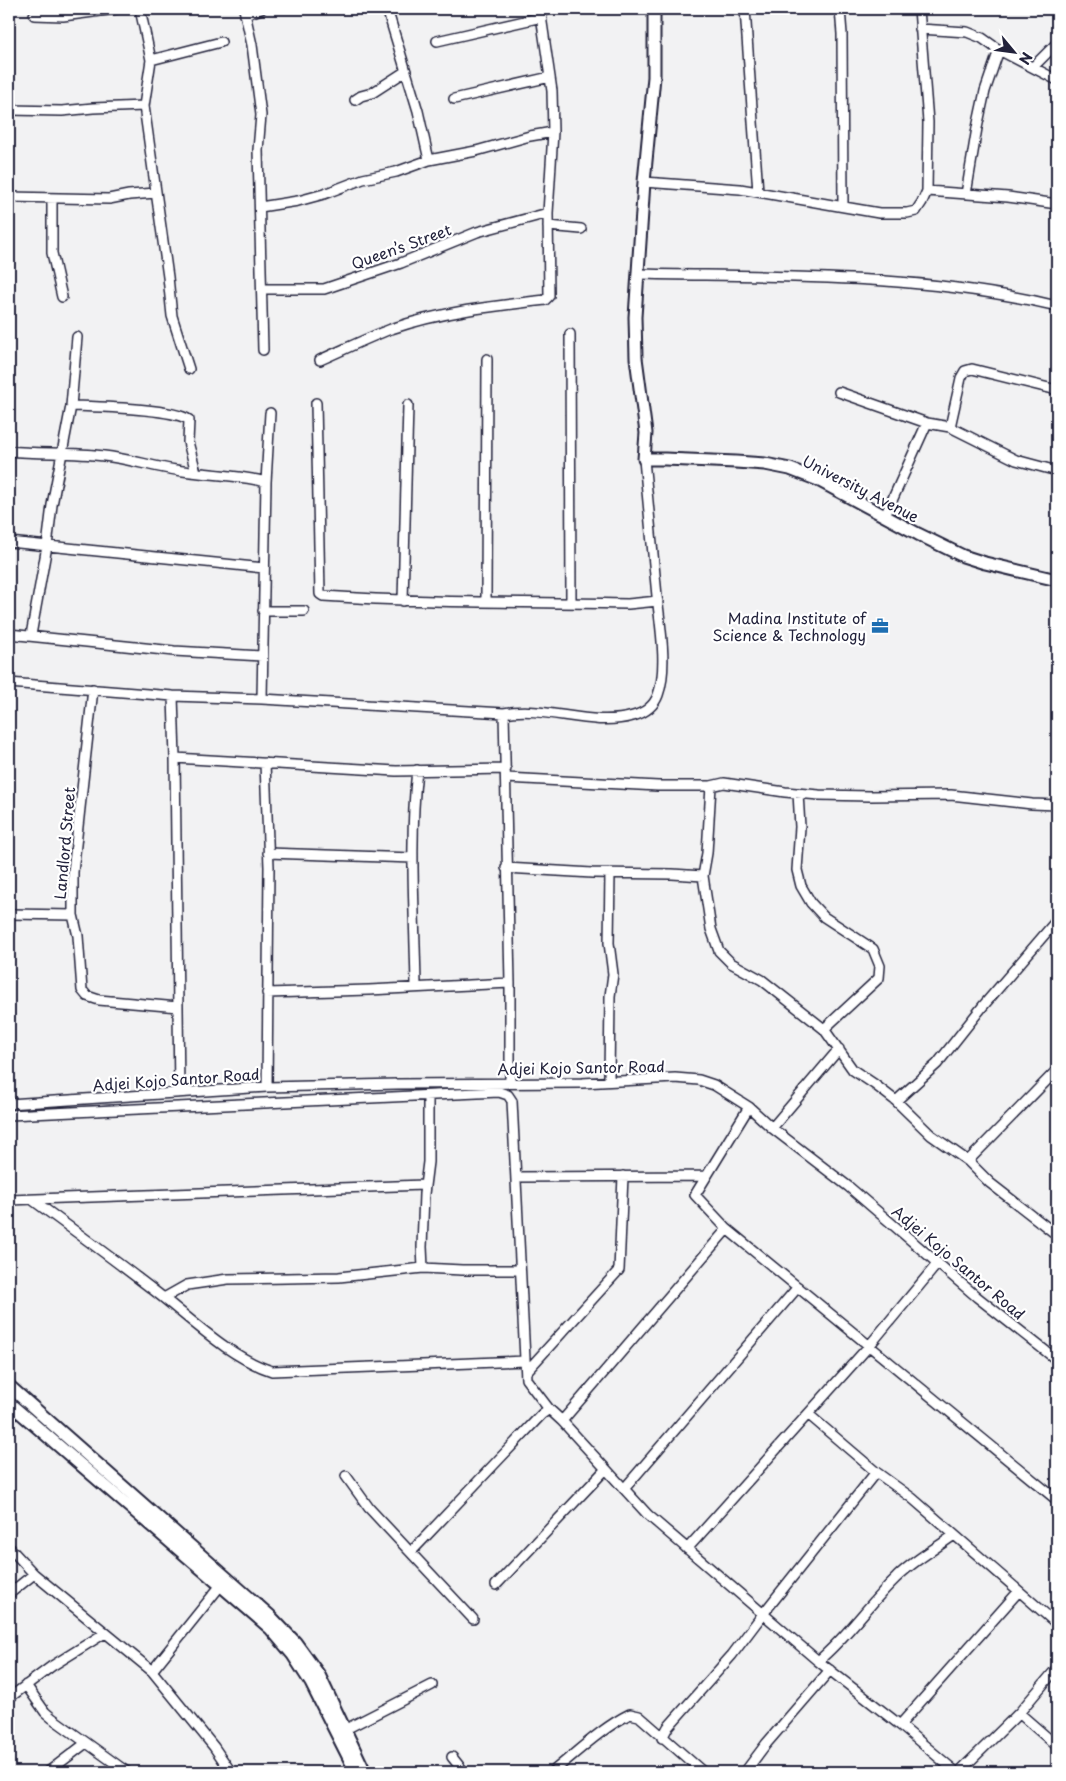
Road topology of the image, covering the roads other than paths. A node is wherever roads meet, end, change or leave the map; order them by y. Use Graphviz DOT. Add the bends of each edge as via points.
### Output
graph roads {
  1 [pos="116,9"];
  2 [pos="140,9"];
  3 [pos="261,9"];
  4 [pos="387,9"];
  5 [pos="654,9"];
  6 [pos="745,9"];
  7 [pos="840,9"];
  8 [pos="919,9"];
  9 [pos="244,12"];
  10 [pos="541,13"];
  11 [pos="34,15"];
  12 [pos="920,28"];
  13 [pos="437,41"];
  14 [pos="221,42"];
  15 [pos="1057,43"];
  16 [pos="999,50"];
  17 [pos="151,60"];
  18 [pos="1033,67"];
  19 [pos="406,71"];
  20 [pos="550,77"];
  21 [pos="1057,80"];
  22 [pos="454,98"];
  23 [pos="355,100"];
  24 [pos="144,106"];
  25 [pos="9,110"];
  26 [pos="553,132"];
  27 [pos="429,160"];
  28 [pos="644,182"];
  29 [pos="927,191"];
  30 [pos="758,192"];
  31 [pos="156,193"];
  32 [pos="966,194"];
  33 [pos="9,197"];
  34 [pos="52,198"];
  35 [pos="1057,204"];
  36 [pos="843,206"];
  37 [pos="260,207"];
  38 [pos="548,213"];
  39 [pos="548,226"];
  40 [pos="581,229"];
  41 [pos="638,274"];
  42 [pos="262,289"];
  43 [pos="62,297"];
  44 [pos="1057,306"];
  45 [pos="570,334"];
  46 [pos="77,336"];
  47 [pos="263,350"];
  48 [pos="488,359"];
  49 [pos="320,360"];
  50 [pos="190,369"];
  51 [pos="1057,390"];
  52 [pos="838,392"];
  53 [pos="316,403"];
  54 [pos="408,405"];
  55 [pos="71,406"];
  56 [pos="270,413"];
  57 [pos="927,423"];
  58 [pos="950,427"];
  59 [pos="9,451"];
  60 [pos="62,453"];
  61 [pos="644,459"];
  62 [pos="1057,471"];
  63 [pos="196,472"];
  64 [pos="266,482"];
  65 [pos="885,516"];
  66 [pos="9,542"];
  67 [pos="47,546"];
  68 [pos="264,568"];
  69 [pos="1057,580"];
  70 [pos="403,601"];
  71 [pos="486,601"];
  72 [pos="658,601"];
  73 [pos="572,602"];
  74 [pos="264,611"];
  75 [pos="304,611"];
  76 [pos="9,634"];
  77 [pos="31,635"];
  78 [pos="262,656"];
  79 [pos="9,683"];
  80 [pos="93,689"];
  81 [pos="173,696"];
  82 [pos="262,699"];
  83 [pos="504,713"];
  84 [pos="175,758"];
  85 [pos="265,763"];
  86 [pos="417,770"];
  87 [pos="506,773"];
  88 [pos="711,786"];
  89 [pos="798,793"];
  90 [pos="1057,805"];
  91 [pos="268,853"];
  92 [pos="413,858"];
  93 [pos="506,868"];
  94 [pos="610,873"];
  95 [pos="703,876"];
  96 [pos="9,914"];
  97 [pos="73,915"];
  98 [pos="1057,920"];
  99 [pos="510,983"];
  100 [pos="416,987"];
  101 [pos="267,993"];
  102 [pos="178,1007"];
  103 [pos="824,1029"];
  104 [pos="839,1050"];
  105 [pos="1057,1070"];
  106 [pos="609,1080"];
  107 [pos="510,1083"];
  108 [pos="267,1087"];
  109 [pos="179,1092"];
  110 [pos="428,1096"];
  111 [pos="896,1101"];
  112 [pos="9,1104"];
  113 [pos="750,1107"];
  114 [pos="9,1115"];
  115 [pos="772,1128"];
  116 [pos="968,1161"];
  117 [pos="623,1176"];
  118 [pos="706,1176"];
  119 [pos="516,1177"];
  120 [pos="424,1186"];
  121 [pos="9,1200"];
  122 [pos="34,1201"];
  123 [pos="727,1229"];
  124 [pos="1057,1235"];
  125 [pos="938,1264"];
  126 [pos="423,1268"];
  127 [pos="520,1270"];
  128 [pos="798,1287"];
  129 [pos="164,1298"];
  130 [pos="869,1346"];
  131 [pos="1057,1360"];
  132 [pos="525,1361"];
  133 [pos="526,1372"];
  134 [pos="9,1386"];
  135 [pos="9,1403"];
  136 [pos="549,1409"];
  137 [pos="808,1414"];
  138 [pos="562,1421"];
  139 [pos="605,1470"];
  140 [pos="876,1472"];
  141 [pos="346,1476"];
  142 [pos="624,1489"];
  143 [pos="1057,1500"];
  144 [pos="954,1535"];
  145 [pos="9,1547"];
  146 [pos="688,1549"];
  147 [pos="411,1552"];
  148 [pos="34,1574"];
  149 [pos="221,1585"];
  150 [pos="496,1585"];
  151 [pos="1019,1591"];
  152 [pos="9,1594"];
  153 [pos="763,1614"];
  154 [pos="474,1619"];
  155 [pos="1057,1624"];
  156 [pos="105,1633"];
  157 [pos="818,1661"];
  158 [pos="1057,1668"];
  159 [pos="830,1670"];
  160 [pos="152,1671"];
  161 [pos="26,1685"];
  162 [pos="432,1685"];
  163 [pos="9,1698"];
  164 [pos="1018,1712"];
  165 [pos="900,1725"];
  166 [pos="344,1730"];
  167 [pos="662,1738"];
  168 [pos="86,1743"];
  169 [pos="1057,1746"];
  170 [pos="452,1757"];
  171 [pos="48,1772"];
  172 [pos="127,1772"];
  173 [pos="231,1772"];
  174 [pos="356,1772"];
  175 [pos="365,1772"];
  176 [pos="464,1772"];
  177 [pos="552,1772"];
  178 [pos="703,1772"];
  179 [pos="745,1772"];
  180 [pos="958,1772"];
  1 -- 11 [label="street" via="62,16"];
  2 -- 17 [label="street"];
  3 -- 9 [label="street"];
  4 -- 19 [label="street"];
  5 -- 28 [label="street" via="654,78"];
  6 -- 30 [label="street"];
  7 -- 36 [label="street"];
  8 -- 12 [label="street"];
  9 -- 37 [label="street" via="252,46 260,115"];
  10 -- 13 [label="street"];
  10 -- 20 [label="street"];
  12 -- 16 [label="street" via="967,32"];
  12 -- 29 [label="street" via="928,122"];
  14 -- 17 [label="street"];
  15 -- 18 [label="street"];
  16 -- 18 [label="street"];
  16 -- 32 [label="street" via="985,91"];
  17 -- 24 [label="street"];
  18 -- 21 [label="street"];
  19 -- 23 [label="street"];
  19 -- 27 [label="street"];
  20 -- 22 [label="street"];
  20 -- 26 [label="street"];
  24 -- 25 [label="street" via="62,111"];
  24 -- 31 [label="street"];
  26 -- 27 [label="street"];
  26 -- 38 [label="street"];
  27 -- 37 [label="street" via="324,194"];
  28 -- 30 [label="street"];
  28 -- 41 [label="street"];
  29 -- 32 [label="street"];
  29 -- 36 [label="street" via="916,211 907,213 879,213"];
  30 -- 36 [label="street"];
  31 -- 34 [label="street" via="109,199"];
  31 -- 50 [label="street" via="172,316"];
  32 -- 35 [label="street"];
  33 -- 34 [label="street"];
  34 -- 43 [label="street" via="52,254"];
  37 -- 42 [label="street"];
  38 -- 39 [label="street"];
  38 -- 42 [label="street, Queen’s Street" via="477,232 401,263 324,289"];
  39 -- 40 [label="street"];
  39 -- 49 [label="street" via="550,293 545,300 490,306 422,320"];
  41 -- 44 [label="street" via="808,277 930,284"];
  41 -- 61 [label="street" via="636,358 646,434"];
  42 -- 47 [label="street"];
  45 -- 73 [label="street"];
  46 -- 55 [label="street"];
  48 -- 71 [label="street"];
  51 -- 58 [label="street" via="972,369 965,371"];
  52 -- 57 [label="street"];
  53 -- 70 [label="street" via="320,594"];
  54 -- 70 [label="street"];
  55 -- 60 [label="street"];
  55 -- 63 [label="street" via="184,416 189,420 188,442"];
  56 -- 64 [label="street"];
  57 -- 58 [label="street"];
  57 -- 65 [label="street"];
  58 -- 62 [label="street" via="1016,460"];
  59 -- 60 [label="street"];
  60 -- 63 [label="street" via="126,459 155,467"];
  60 -- 67 [label="street"];
  61 -- 65 [label="street, University Avenue" via="699,460 790,469 816,479"];
  61 -- 72 [label="street"];
  63 -- 64 [label="street"];
  64 -- 68 [label="street"];
  65 -- 69 [label="street, University Avenue" via="970,559"];
  66 -- 67 [label="street"];
  67 -- 68 [label="street"];
  67 -- 77 [label="street"];
  68 -- 74 [label="street"];
  70 -- 71 [label="street"];
  71 -- 73 [label="street"];
  72 -- 73 [label="street" via="628,604"];
  72 -- 83 [label="street" via="662,670 658,696 650,707 635,716 610,719 535,712"];
  74 -- 75 [label="street"];
  74 -- 78 [label="street"];
  76 -- 77 [label="street"];
  77 -- 78 [label="street" via="183,652"];
  78 -- 82 [label="street"];
  79 -- 80 [label="street"];
  80 -- 81 [label="street"];
  80 -- 97 [label="street, Landlord Street" via="73,872"];
  81 -- 82 [label="street"];
  81 -- 84 [label="street"];
  82 -- 83 [label="street"];
  83 -- 87 [label="street"];
  84 -- 85 [label="street"];
  84 -- 102 [label="street"];
  85 -- 86 [label="street"];
  85 -- 91 [label="street"];
  86 -- 87 [label="street"];
  86 -- 92 [label="street"];
  87 -- 88 [label="street" via="658,786"];
  87 -- 93 [label="street"];
  88 -- 89 [label="street" via="724,783"];
  88 -- 95 [label="street"];
  89 -- 90 [label="street" via="951,795"];
  89 -- 103 [label="street" via="800,827 796,870 801,886 824,917 873,950 880,966 879,978"];
  91 -- 92 [label="street"];
  91 -- 101 [label="street"];
  92 -- 100 [label="street"];
  93 -- 94 [label="street"];
  93 -- 99 [label="street"];
  94 -- 95 [label="street"];
  94 -- 106 [label="street" via="609,943 613,974"];
  95 -- 103 [label="street" via="711,929 719,950 731,963 762,980"];
  96 -- 97 [label="street"];
  97 -- 102 [label="street, Landlord Street" via="82,990 87,996 99,1000"];
  98 -- 111 [label="street" via="936,1064"];
  99 -- 100 [label="street"];
  99 -- 107 [label="street"];
  100 -- 101 [label="street"];
  101 -- 108 [label="street"];
  102 -- 109 [label="street"];
  103 -- 104 [label="street"];
  104 -- 111 [label="street" via="853,1070"];
  104 -- 115 [label="street"];
  105 -- 116 [label="street"];
  106 -- 107 [label="street, Adjei Kojo Santor Road"];
  106 -- 113 [label="street, Adjei Kojo Santor Road" via="699,1080 714,1085"];
  107 -- 108 [label="street, Adjei Kojo Santor Road"];
  108 -- 109 [label="street, Adjei Kojo Santor Road"];
  109 -- 112 [label="street, Adjei Kojo Santor Road"];
  110 -- 114 [label="street"];
  110 -- 119 [label="street" via="499,1092 508,1095 512,1102"];
  110 -- 120 [label="street" via="428,1162"];
  111 -- 116 [label="street" via="931,1135"];
  113 -- 115 [label="street, Adjei Kojo Santor Road"];
  113 -- 118 [label="street"];
  115 -- 125 [label="street, Adjei Kojo Santor Road" via="850,1187"];
  116 -- 124 [label="street" via="990,1183"];
  117 -- 118 [label="street"];
  117 -- 119 [label="street"];
  117 -- 133 [label="street" via="619,1270"];
  118 -- 123 [label="street" via="694,1195"];
  119 -- 127 [label="street"];
  120 -- 122 [label="street"];
  120 -- 126 [label="street"];
  121 -- 122 [label="street"];
  122 -- 129 [label="street"];
  123 -- 128 [label="street"];
  123 -- 138 [label="street"];
  125 -- 130 [label="street"];
  125 -- 131 [label="street, Adjei Kojo Santor Road"];
  126 -- 127 [label="street"];
  126 -- 129 [label="street" via="339,1277 228,1279 187,1284"];
  127 -- 132 [label="street"];
  128 -- 130 [label="street"];
  128 -- 142 [label="street"];
  129 -- 132 [label="street" via="232,1351 272,1371"];
  130 -- 137 [label="street"];
  130 -- 143 [label="street"];
  132 -- 133 [label="street"];
  133 -- 136 [label="street" via="526,1379"];
  134 -- 166 [label="street" via="285,1631 319,1675"];
  135 -- 149 [label="street"];
  136 -- 138 [label="street"];
  136 -- 147 [label="street"];
  137 -- 140 [label="street"];
  137 -- 146 [label="street"];
  138 -- 139 [label="street"];
  139 -- 142 [label="street"];
  139 -- 150 [label="street"];
  140 -- 144 [label="street"];
  140 -- 153 [label="street"];
  141 -- 147 [label="street" via="369,1508"];
  142 -- 146 [label="street" via="648,1515"];
  144 -- 151 [label="street"];
  144 -- 157 [label="street" via="895,1578 836,1646"];
  145 -- 148 [label="street"];
  146 -- 153 [label="street"];
  147 -- 154 [label="street"];
  148 -- 152 [label="street"];
  148 -- 156 [label="street"];
  149 -- 160 [label="street"];
  149 -- 174 [label="street" via="264,1622 293,1655"];
  151 -- 155 [label="street"];
  151 -- 165 [label="street"];
  153 -- 157 [label="street"];
  153 -- 167 [label="street"];
  156 -- 160 [label="street"];
  156 -- 161 [label="street"];
  157 -- 159 [label="street"];
  158 -- 164 [label="street"];
  159 -- 165 [label="street"];
  159 -- 179 [label="street"];
  160 -- 173 [label="street"];
  161 -- 163 [label="street"];
  161 -- 168 [label="street" via="45,1712"];
  162 -- 166 [label="street"];
  164 -- 169 [label="street"];
  164 -- 180 [label="street"];
  165 -- 180 [label="street"];
  166 -- 175 [label="street"];
  167 -- 177 [label="street" via="639,1716 630,1714"];
  167 -- 178 [label="street"];
  168 -- 171 [label="street"];
  168 -- 172 [label="street"];
  170 -- 176 [label="street"];
}
